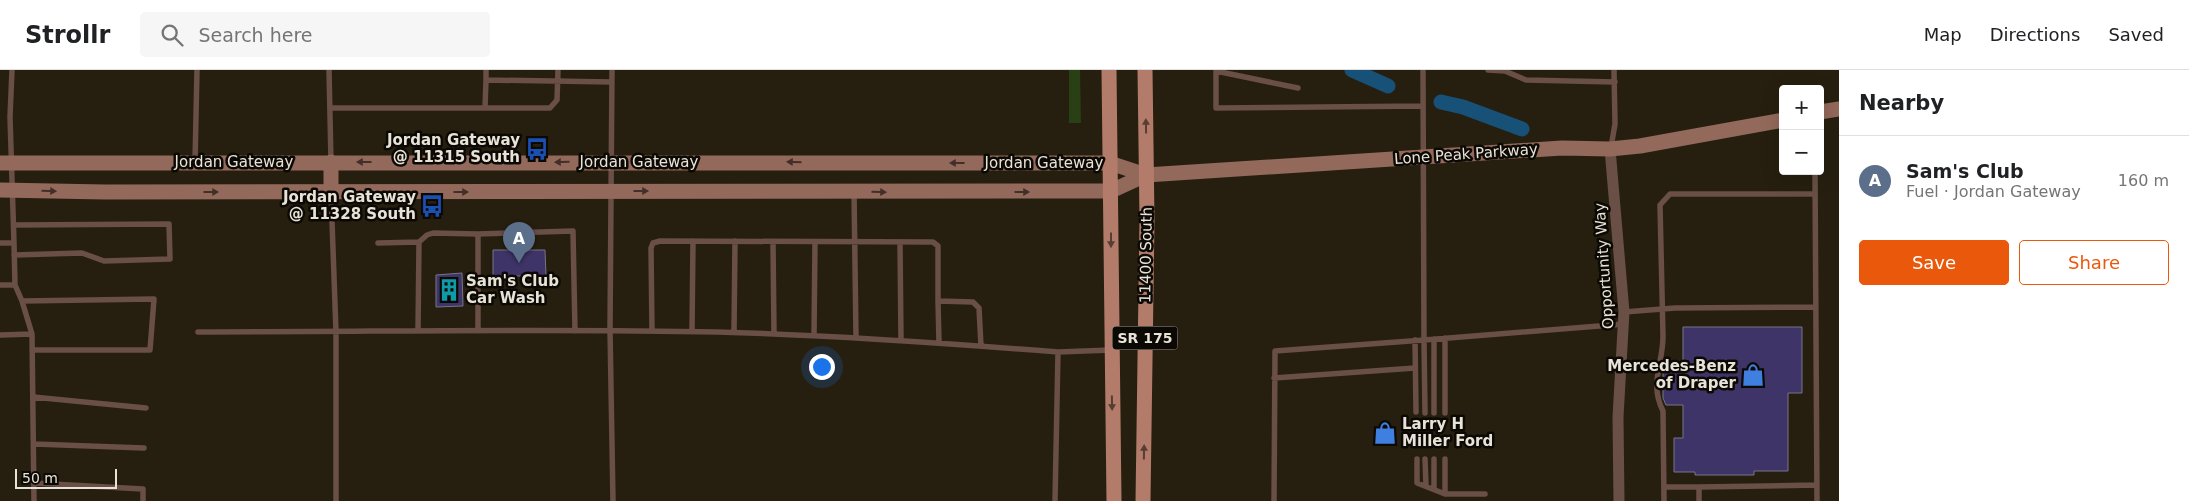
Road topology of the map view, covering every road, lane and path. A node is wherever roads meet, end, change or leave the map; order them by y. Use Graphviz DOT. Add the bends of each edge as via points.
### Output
graph roads {
  1 [pos="12,70"];
  2 [pos="197,70"];
  3 [pos="329,70"];
  4 [pos="486,70"];
  5 [pos="558,70"];
  6 [pos="612,70"];
  7 [pos="1109,70"];
  8 [pos="1144,70"];
  9 [pos="1423,70"];
  10 [pos="1488,70"];
  11 [pos="1614,70"];
  12 [pos="486,80"];
  13 [pos="558,81"];
  14 [pos="612,82"];
  15 [pos="1614,82"];
  16 [pos="1298,88"];
  17 [pos="1422,106"];
  18 [pos="330,108"];
  19 [pos="485,108"];
  20 [pos="1839,109"];
  21 [pos="1824,111"];
  22 [pos="1779,121"];
  23 [pos="1610,149"];
  24 [pos="1422,157"];
  25 [pos="612,161"];
  26 [pos="195,162"];
  27 [pos="331,162"];
  28 [pos="6,163"];
  29 [pos="1110,163"];
  30 [pos="1146,175"];
  31 [pos="1815,175"];
  32 [pos="6,190"];
  33 [pos="610,191"];
  34 [pos="1111,191"];
  35 [pos="331,192"];
  36 [pos="854,192"];
  37 [pos="1815,194"];
  38 [pos="14,226"];
  39 [pos="478,234"];
  40 [pos="693,241"];
  41 [pos="14,242"];
  42 [pos="419,242"];
  43 [pos="735,242"];
  44 [pos="773,242"];
  45 [pos="815,242"];
  46 [pos="854,242"];
  47 [pos="900,242"];
  48 [pos="0,243"];
  49 [pos="378,243"];
  50 [pos="14,255"];
  51 [pos="0,285"];
  52 [pos="15,285"];
  53 [pos="22,300"];
  54 [pos="938,301"];
  55 [pos="1816,308"];
  56 [pos="1661,309"];
  57 [pos="1624,318"];
  58 [pos="610,330"];
  59 [pos="418,331"];
  60 [pos="478,331"];
  61 [pos="575,331"];
  62 [pos="652,331"];
  63 [pos="692,331"];
  64 [pos="198,332"];
  65 [pos="336,332"];
  66 [pos="734,332"];
  67 [pos="32,334"];
  68 [pos="774,334"];
  69 [pos="0,335"];
  70 [pos="814,336"];
  71 [pos="856,337"];
  72 [pos="1445,338"];
  73 [pos="1434,339"];
  74 [pos="901,340"];
  75 [pos="1415,340"];
  76 [pos="1424,340"];
  77 [pos="939,343"];
  78 [pos="981,346"];
  79 [pos="32,350"];
  80 [pos="1112,350"];
  81 [pos="1058,352"];
  82 [pos="1415,368"];
  83 [pos="1274,378"];
  84 [pos="33,397"];
  85 [pos="146,408"];
  86 [pos="1416,412"];
  87 [pos="1425,413"];
  88 [pos="1434,413"];
  89 [pos="1445,413"];
  90 [pos="34,444"];
  91 [pos="144,448"];
  92 [pos="1417,459"];
  93 [pos="1425,459"];
  94 [pos="1445,459"];
  95 [pos="1434,460"];
  96 [pos="34,483"];
  97 [pos="1817,485"];
  98 [pos="1426,486"];
  99 [pos="1664,487"];
  100 [pos="1699,487"];
  101 [pos="1434,489"];
  102 [pos="1445,494"];
  103 [pos="1485,494"];
  104 [pos="34,501"];
  105 [pos="143,501"];
  106 [pos="336,501"];
  107 [pos="613,501"];
  108 [pos="1055,501"];
  109 [pos="1114,501"];
  110 [pos="1143,501"];
  111 [pos="1274,501"];
  112 [pos="1619,501"];
  113 [pos="1664,501"];
  114 [pos="1699,501"];
  115 [pos="1818,501"];
  1 -- 28 [label="lane"];
  2 -- 26 [label="lane"];
  3 -- 18 [label="lane"];
  4 -- 12 [label="lane"];
  5 -- 13 [label="lane"];
  6 -- 14 [label="lane"];
  7 -- 29 [label="main road, SR 175"];
  30 -- 8 [label="main road, 11400 South / SR 175, one-way"];
  9 -- 17 [label="lane"];
  10 -- 15 [label="lane" via="1505,71 1526,80"];
  11 -- 15 [label="lane"];
  12 -- 13 [label="lane"];
  12 -- 19 [label="lane"];
  13 -- 14 [label="lane"];
  13 -- 19 [label="lane" via="557,100 550,108"];
  14 -- 25 [label="lane"];
  15 -- 23 [label="lane" via="1615,124"];
  16 -- 17 [label="lane" via="1216,71 1216,108"];
  17 -- 24 [label="lane"];
  18 -- 19 [label="lane"];
  18 -- 27 [label="lane"];
  20 -- 21 [label="main road"];
  22 -- 23 [label="main road, Lone Peak Parkway"];
  23 -- 24 [label="main road, Lone Peak Parkway" via="1562,148"];
  23 -- 57 [label="street, Opportunity Way"];
  24 -- 30 [label="main road, Lone Peak Parkway"];
  24 -- 76 [label="lane"];
  25 -- 27 [label="main road, Jordan Gateway, one-way"];
  29 -- 25 [label="main road, Jordan Gateway, one-way"];
  25 -- 33 [label="lane"];
  26 -- 27 [label="main road, Jordan Gateway"];
  26 -- 28 [label="main road, Jordan Gateway"];
  27 -- 35 [label="main road"];
  28 -- 32 [label="lane"];
  29 -- 30 [label="main road, Jordan Gateway"];
  29 -- 34 [label="main road, SR 175"];
  30 -- 34 [label="main road, Jordan Gateway"];
  110 -- 30 [label="main road, 11400 South / SR 175, one-way"];
  31 -- 37 [label="lane"];
  32 -- 35 [label="main road, Jordan Gateway, one-way"];
  32 -- 38 [label="lane"];
  35 -- 33 [label="main road, Jordan Gateway, one-way"];
  33 -- 36 [label="main road, Jordan Gateway, one-way"];
  33 -- 58 [label="lane"];
  36 -- 34 [label="main road, Jordan Gateway, one-way"];
  34 -- 80 [label="main road, SR 175, one-way"];
  35 -- 65 [label="lane"];
  36 -- 46 [label="lane"];
  37 -- 55 [label="lane"];
  37 -- 56 [label="lane" via="1670,194 1660,205"];
  38 -- 41 [label="lane"];
  38 -- 50 [label="lane" via="168,224 170,258 104,261 82,253"];
  39 -- 42 [label="lane" via="433,233"];
  39 -- 60 [label="lane"];
  39 -- 61 [label="lane" via="573,231"];
  40 -- 43 [label="lane"];
  40 -- 62 [label="lane" via="653,243"];
  40 -- 63 [label="lane"];
  41 -- 48 [label="lane"];
  41 -- 50 [label="lane"];
  42 -- 49 [label="lane"];
  42 -- 59 [label="lane"];
  43 -- 44 [label="lane"];
  43 -- 66 [label="lane"];
  44 -- 45 [label="lane"];
  44 -- 68 [label="lane"];
  45 -- 46 [label="lane"];
  45 -- 70 [label="lane"];
  46 -- 47 [label="lane"];
  46 -- 71 [label="lane"];
  47 -- 54 [label="lane" via="933,242 938,246"];
  47 -- 74 [label="lane"];
  50 -- 52 [label="lane"];
  51 -- 52 [label="lane"];
  52 -- 53 [label="lane"];
  53 -- 67 [label="lane"];
  53 -- 79 [label="lane" via="154,299 150,350"];
  54 -- 77 [label="lane"];
  54 -- 78 [label="lane" via="973,302 979,308"];
  55 -- 56 [label="lane"];
  55 -- 97 [label="lane"];
  56 -- 57 [label="lane"];
  56 -- 99 [label="lane" via="1663,338 1656,379 1658,400 1663,411"];
  57 -- 72 [label="lane"];
  57 -- 112 [label="street, Opportunity Way" via="1618,417"];
  58 -- 61 [label="lane"];
  58 -- 62 [label="lane"];
  58 -- 107 [label="lane"];
  59 -- 60 [label="lane"];
  59 -- 65 [label="lane"];
  60 -- 61 [label="lane"];
  62 -- 63 [label="lane"];
  63 -- 66 [label="lane"];
  64 -- 65 [label="lane"];
  65 -- 106 [label="lane"];
  66 -- 68 [label="lane"];
  67 -- 69 [label="lane"];
  67 -- 79 [label="lane"];
  68 -- 70 [label="lane"];
  70 -- 71 [label="lane"];
  71 -- 74 [label="lane"];
  72 -- 73 [label="lane"];
  72 -- 89 [label="lane"];
  73 -- 76 [label="lane"];
  73 -- 88 [label="lane"];
  74 -- 77 [label="lane"];
  75 -- 76 [label="lane"];
  75 -- 82 [label="lane"];
  75 -- 83 [label="lane" via="1275,351"];
  76 -- 87 [label="lane"];
  77 -- 78 [label="lane"];
  78 -- 81 [label="lane"];
  79 -- 84 [label="lane"];
  80 -- 81 [label="lane"];
  80 -- 109 [label="main road, SR 175, one-way"];
  81 -- 108 [label="lane"];
  82 -- 83 [label="lane"];
  82 -- 86 [label="lane"];
  83 -- 111 [label="lane"];
  84 -- 85 [label="lane"];
  84 -- 90 [label="lane"];
  90 -- 91 [label="lane"];
  90 -- 96 [label="lane"];
  92 -- 98 [label="lane" via="1417,483"];
  93 -- 98 [label="lane"];
  94 -- 102 [label="lane"];
  95 -- 101 [label="lane"];
  96 -- 104 [label="lane"];
  96 -- 105 [label="lane" via="143,489"];
  97 -- 100 [label="lane"];
  97 -- 115 [label="lane"];
  98 -- 101 [label="lane"];
  99 -- 100 [label="lane"];
  99 -- 113 [label="lane"];
  100 -- 114 [label="lane"];
  101 -- 102 [label="lane"];
  102 -- 103 [label="lane"];
}
